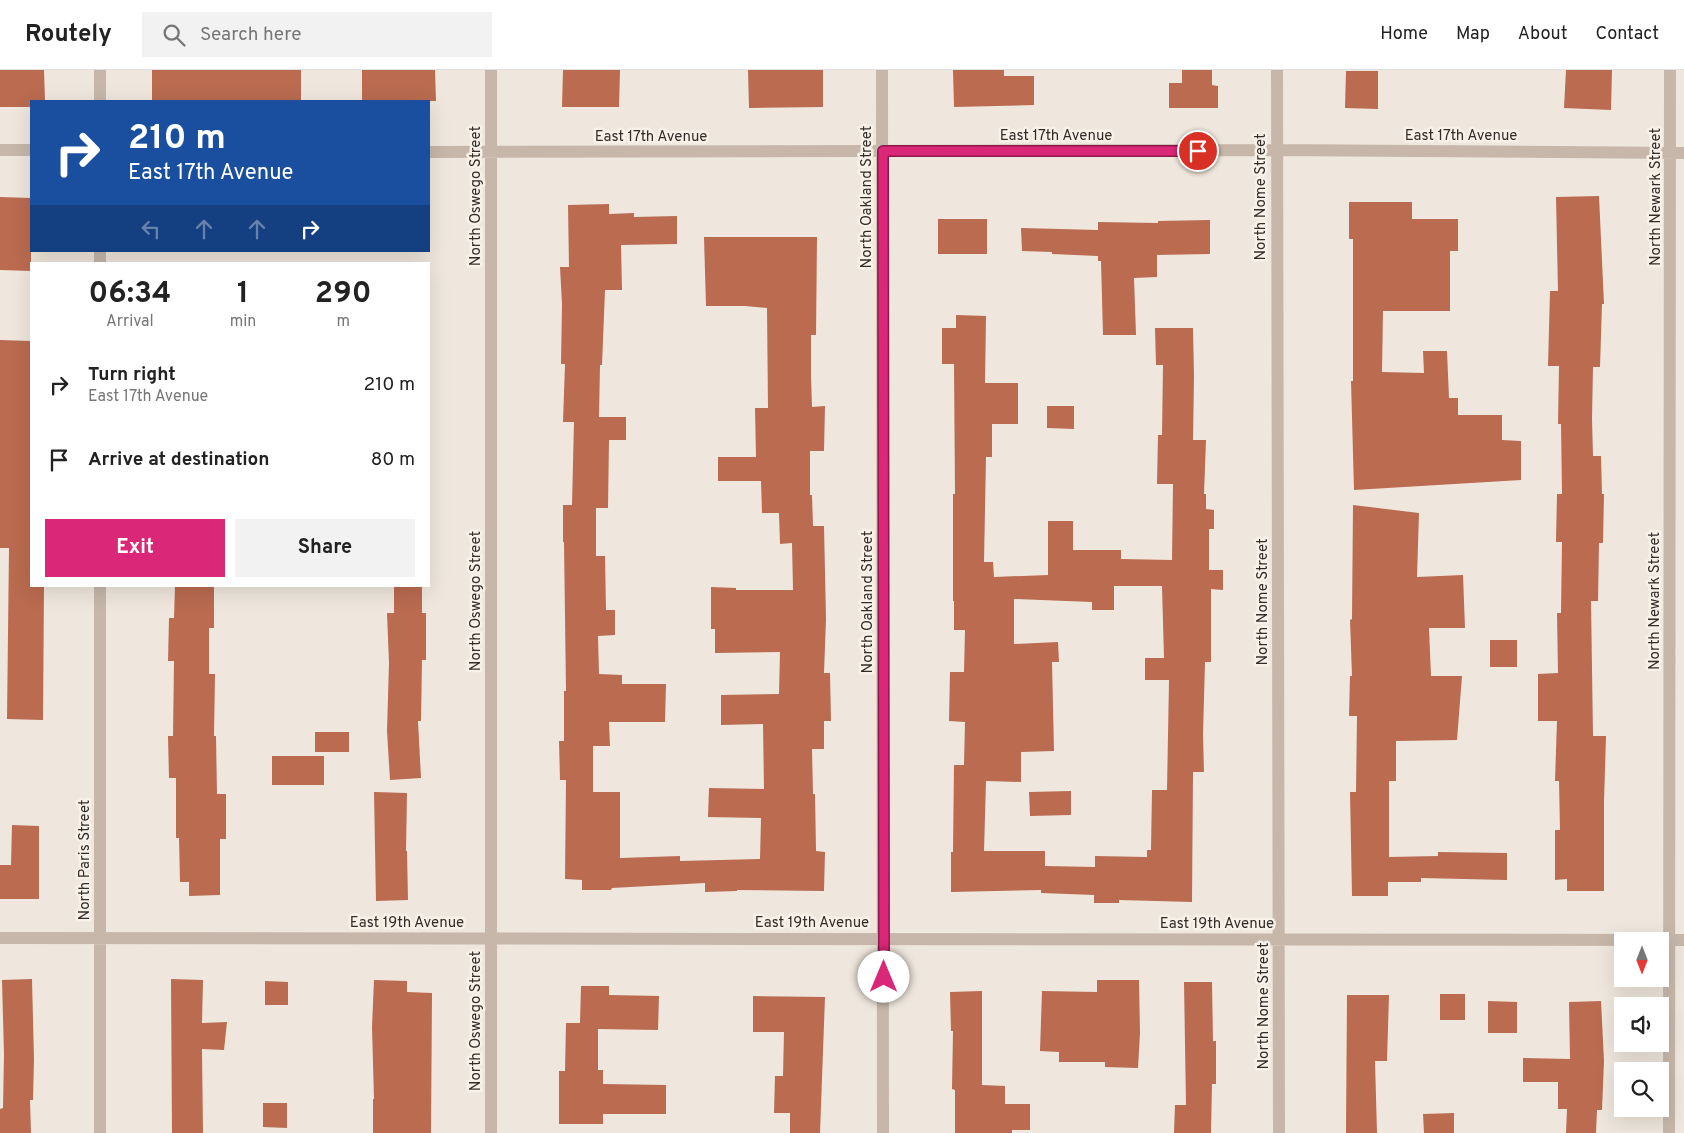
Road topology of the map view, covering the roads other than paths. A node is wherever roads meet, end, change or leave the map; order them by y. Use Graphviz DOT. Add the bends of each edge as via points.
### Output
graph roads {
  1 [pos="100,70"];
  2 [pos="491,70"];
  3 [pos="882,70"];
  4 [pos="1276,70"];
  5 [pos="1670,70"];
  6 [pos="100,100"];
  7 [pos="0,150"];
  8 [pos="30,150"];
  9 [pos="1276,150"];
  10 [pos="883,151"];
  11 [pos="430,152"];
  12 [pos="492,152"];
  13 [pos="1678,153"];
  14 [pos="100,587"];
  15 [pos="0,938"];
  16 [pos="100,938"];
  17 [pos="491,938"];
  18 [pos="884,938"];
  19 [pos="1280,939"];
  20 [pos="1614,940"];
  21 [pos="1669,940"];
  22 [pos="1684,940"];
  23 [pos="1669,988"];
  24 [pos="100,1133"];
  25 [pos="491,1133"];
  26 [pos="884,1133"];
  27 [pos="1279,1133"];
  28 [pos="1669,1133"];
  1 -- 6 [label="street"];
  2 -- 12 [label="street, North Oswego Street"];
  3 -- 10 [label="street, North Oakland Street"];
  4 -- 9 [label="street, North Nome Street"];
  5 -- 13 [label="street, North Newark Street"];
  7 -- 8 [label="street"];
  9 -- 10 [label="street, East 17th Avenue"];
  9 -- 13 [label="street, East 17th Avenue"];
  9 -- 19 [label="street, North Nome Street"];
  10 -- 12 [label="street, East 17th Avenue"];
  10 -- 18 [label="street, North Oakland Street"];
  11 -- 12 [label="street, East 17th Avenue"];
  12 -- 17 [label="street, North Oswego Street"];
  13 -- 21 [label="street, North Newark Street"];
  14 -- 16 [label="street, North Paris Street"];
  15 -- 16 [label="street, East 19th Avenue"];
  16 -- 17 [label="street, East 19th Avenue"];
  16 -- 24 [label="street, North Paris Street"];
  17 -- 18 [label="street, East 19th Avenue"];
  17 -- 25 [label="street, North Oswego Street"];
  18 -- 19 [label="street, East 19th Avenue"];
  18 -- 26 [label="street, North Oakland Street"];
  19 -- 20 [label="street, East 19th Avenue"];
  19 -- 27 [label="street, North Nome Street"];
  21 -- 22 [label="street, East 19th Avenue"];
  23 -- 28 [label="street, North Newark Street"];
}
